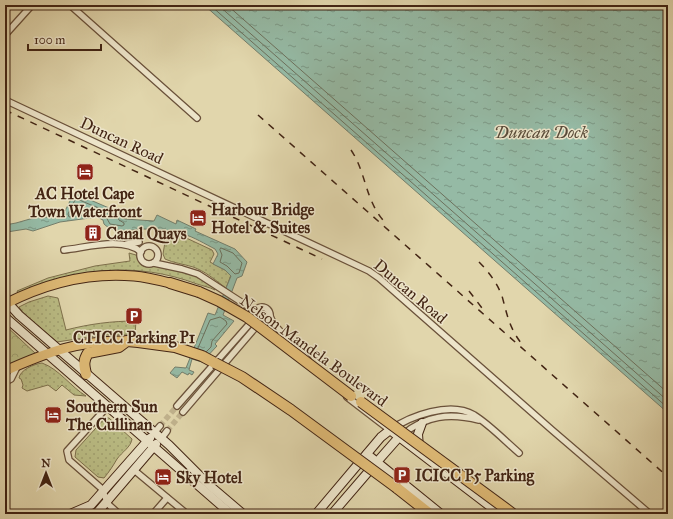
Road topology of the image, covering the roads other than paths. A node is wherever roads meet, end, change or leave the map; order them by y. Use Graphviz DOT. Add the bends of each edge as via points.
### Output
graph roads {
  1 [pos="32,5"];
  2 [pos="70,5"];
  3 [pos="5,35"];
  4 [pos="5,100"];
  5 [pos="197,118"];
  6 [pos="139,242"];
  7 [pos="123,245"];
  8 [pos="147,246"];
  9 [pos="64,250"];
  10 [pos="141,252"];
  11 [pos="159,255"];
  12 [pos="154,263"];
  13 [pos="174,267"];
  14 [pos="170,283"];
  15 [pos="6,301"];
  16 [pos="255,311"];
  17 [pos="270,316"];
  18 [pos="5,317"];
  19 [pos="254,318"];
  20 [pos="264,322"];
  21 [pos="277,328"];
  22 [pos="129,341"];
  23 [pos="58,349"];
  24 [pos="46,353"];
  25 [pos="19,365"];
  26 [pos="5,371"];
  27 [pos="86,374"];
  28 [pos="5,382"];
  29 [pos="108,406"];
  30 [pos="177,406"];
  31 [pos="183,412"];
  32 [pos="483,422"];
  33 [pos="422,423"];
  34 [pos="160,426"];
  35 [pos="390,430"];
  36 [pos="167,431"];
  37 [pos="154,433"];
  38 [pos="399,437"];
  39 [pos="161,439"];
  40 [pos="147,441"];
  41 [pos="154,447"];
  42 [pos="420,453"];
  43 [pos="519,453"];
  44 [pos="367,454"];
  45 [pos="377,462"];
  46 [pos="134,470"];
  47 [pos="103,492"];
  48 [pos="167,498"];
  49 [pos="107,501"];
  50 [pos="70,514"];
  51 [pos="96,514"];
  52 [pos="119,514"];
  53 [pos="153,514"];
  54 [pos="187,514"];
  55 [pos="231,514"];
  56 [pos="243,514"];
  57 [pos="316,514"];
  58 [pos="332,514"];
  59 [pos="430,514"];
  60 [pos="441,514"];
  61 [pos="500,514"];
  62 [pos="513,514"];
  63 [pos="650,514"];
  1 -- 3 [label="street"];
  2 -- 5 [label="street"];
  4 -- 63 [label="street, Duncan Road" via="369,271"];
  6 -- 7 [label="street"];
  6 -- 8 [label="street"];
  6 -- 10 [label="street"];
  7 -- 9 [label="street"];
  7 -- 10 [label="street" via="134,247"];
  8 -- 10 [label="street"];
  8 -- 11 [label="street" via="155,248"];
  10 -- 12 [label="street" via="143,261 148,264"];
  11 -- 12 [label="street"];
  11 -- 13 [label="street" via="164,262"];
  12 -- 13 [label="street"];
  13 -- 16 [label="street" via="198,274"];
  14 -- 15 [label="main road, Nelson Mandela Boulevard" via="133,276 79,278"];
  14 -- 62 [label="highway, Nelson Mandela Boulevard, bridge" via="219,301 247,317"];
  15 -- 23 [label="street"];
  16 -- 17 [label="street" via="261,307 266,308"];
  16 -- 19 [label="street"];
  17 -- 20 [label="street"];
  17 -- 21 [label="street"];
  18 -- 24 [label="street"];
  19 -- 20 [label="street" via="258,322"];
  19 -- 30 [label="street"];
  20 -- 21 [label="street"];
  20 -- 31 [label="street" via="255,328"];
  21 -- 35 [label="street" via="298,347 314,371"];
  22 -- 23 [label="main road" via="104,341"];
  22 -- 27 [label="highway" via="88,353 84,365"];
  22 -- 59 [label="highway, bridge" via="162,345 188,352 242,377 291,410"];
  23 -- 24 [label="main road"];
  23 -- 27 [label="street"];
  24 -- 25 [label="main road"];
  24 -- 29 [label="street"];
  25 -- 26 [label="main road"];
  25 -- 28 [label="street" via="11,378"];
  27 -- 37 [label="street"];
  29 -- 40 [label="street"];
  29 -- 47 [label="street" via="67,451 69,460"];
  32 -- 33 [label="street" via="466,417 448,416 434,417"];
  32 -- 35 [label="street" via="466,412 443,410 408,419"];
  32 -- 43 [label="street"];
  33 -- 38 [label="street"];
  33 -- 42 [label="street" via="418,437"];
  34 -- 37 [label="street"];
  35 -- 38 [label="street"];
  35 -- 44 [label="street"];
  36 -- 39 [label="street"];
  37 -- 39 [label="street"];
  37 -- 40 [label="street"];
  38 -- 42 [label="street"];
  38 -- 45 [label="street"];
  39 -- 41 [label="street"];
  39 -- 56 [label="street"];
  40 -- 41 [label="street"];
  40 -- 47 [label="street"];
  41 -- 46 [label="street"];
  41 -- 55 [label="street"];
  42 -- 61 [label="street"];
  44 -- 45 [label="street"];
  44 -- 57 [label="street"];
  45 -- 58 [label="street"];
  45 -- 60 [label="street"];
  46 -- 48 [label="street"];
  46 -- 49 [label="street"];
  47 -- 49 [label="street"];
  47 -- 50 [label="street" via="91,505"];
  48 -- 53 [label="street"];
  48 -- 54 [label="street"];
  49 -- 51 [label="street"];
  49 -- 52 [label="street"];
}
